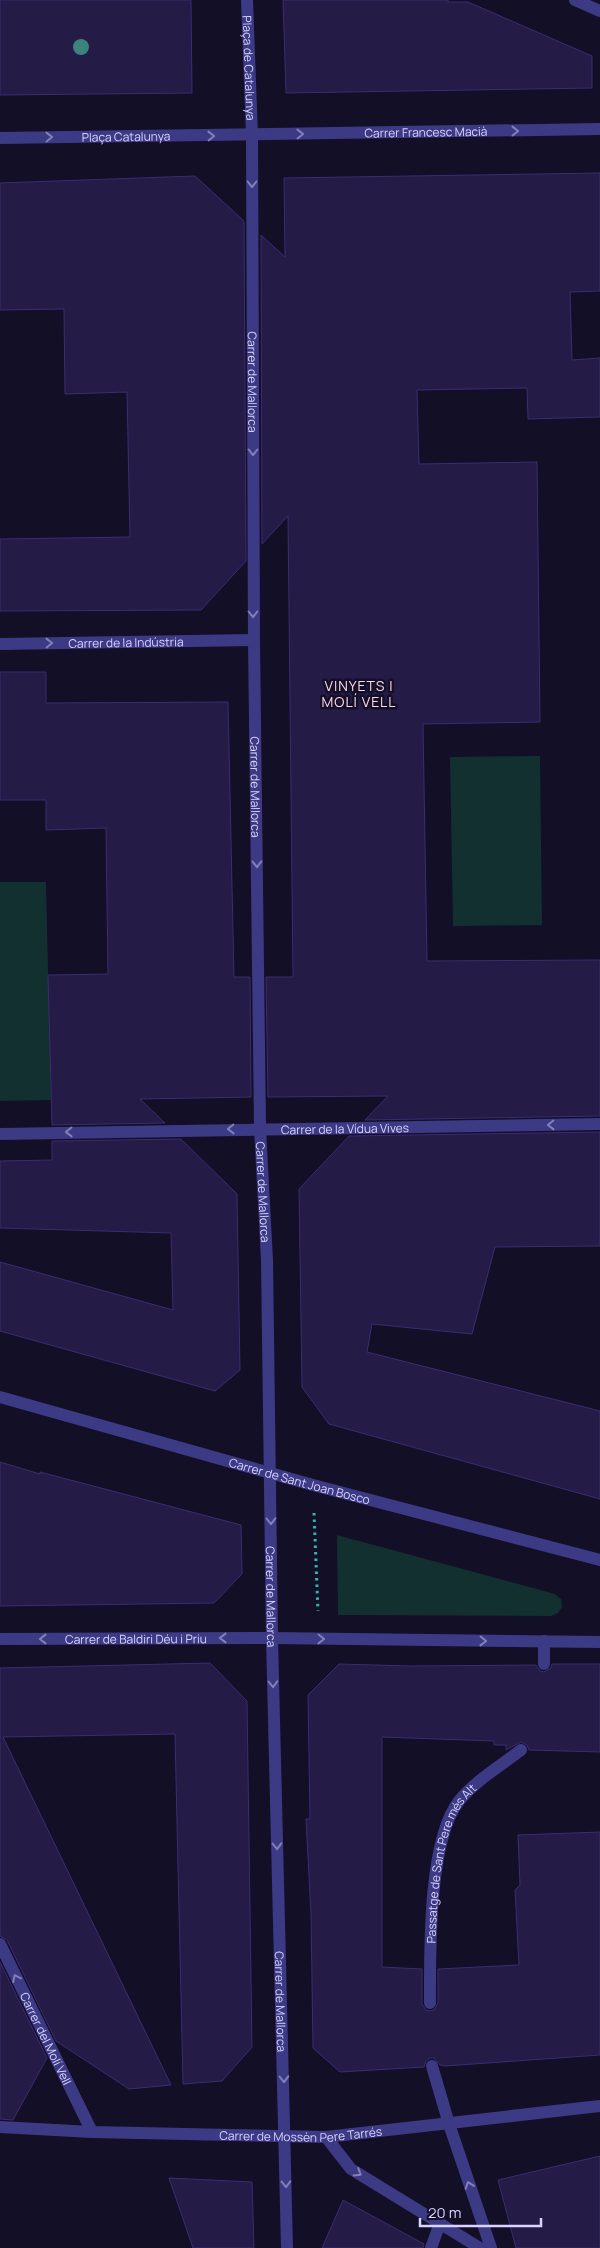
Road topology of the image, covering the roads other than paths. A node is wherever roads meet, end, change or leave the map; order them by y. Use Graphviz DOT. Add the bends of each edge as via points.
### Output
graph roads {
  1 [pos="247,0"];
  2 [pos="575,0"];
  3 [pos="600,11"];
  4 [pos="600,129"];
  5 [pos="252,136"];
  6 [pos="0,138"];
  7 [pos="254,640"];
  8 [pos="0,644"];
  9 [pos="600,1124"];
  10 [pos="260,1128"];
  11 [pos="0,1134"];
  12 [pos="0,1397"];
  13 [pos="270,1473"];
  14 [pos="600,1560"];
  15 [pos="272,1638"];
  16 [pos="0,1639"];
  17 [pos="544,1641"];
  18 [pos="600,1642"];
  19 [pos="544,1664"];
  20 [pos="521,1750"];
  21 [pos="0,1944"];
  22 [pos="430,2004"];
  23 [pos="432,2066"];
  24 [pos="600,2106"];
  25 [pos="449,2124"];
  26 [pos="0,2127"];
  27 [pos="92,2132"];
  28 [pos="285,2135"];
  29 [pos="326,2137"];
  30 [pos="440,2223"];
  31 [pos="287,2248"];
  32 [pos="431,2248"];
  33 [pos="480,2248"];
  34 [pos="491,2248"];
  1 -- 5 [label="street, Plaça de Catalunya"];
  2 -- 3 [label="street"];
  5 -- 4 [label="street, Carrer Francesc Macià, one-way"];
  6 -- 5 [label="street, Plaça Catalunya, one-way"];
  5 -- 7 [label="street, Carrer de Mallorca, one-way"];
  8 -- 7 [label="street, Carrer de la Indústria, one-way"];
  7 -- 10 [label="street, Carrer de Mallorca, one-way"];
  9 -- 10 [label="street, Carrer de la Vídua Vives, one-way"];
  10 -- 11 [label="street, Carrer de la Vídua Vives, one-way"];
  10 -- 13 [label="street, Carrer de Mallorca" via="267,1260"];
  12 -- 13 [label="street, Carrer de Sant Joan Bosco"];
  13 -- 14 [label="street, Carrer de Sant Joan Bosco"];
  13 -- 15 [label="street, Carrer de Mallorca, one-way"];
  15 -- 16 [label="street, Carrer de Baldiri Déu i Priu, one-way"];
  15 -- 17 [label="street, one-way"];
  15 -- 28 [label="street, Carrer de Mallorca, one-way"];
  17 -- 18 [label="street"];
  17 -- 19 [label="street"];
  20 -- 22 [label="street, Passatge de Sant Pere més Alt" via="458,1802 444,1826 433,1894"];
  27 -- 21 [label="street, Carrer del Molí Vell, one-way"];
  23 -- 25 [label="street"];
  24 -- 25 [label="street, Carrer de Mossèn Pere Tarrés"];
  25 -- 29 [label="street, Carrer de Mossèn Pere Tarrés"];
  34 -- 25 [label="street, one-way"];
  26 -- 27 [label="street, Carrer de Mossèn Pere Tarrés"];
  27 -- 28 [label="street, Carrer de Mossèn Pere Tarrés"];
  28 -- 29 [label="street, Carrer de Mossèn Pere Tarrés"];
  28 -- 31 [label="street, Carrer de Mallorca, one-way"];
  29 -- 30 [label="street, one-way" via="351,2169"];
  30 -- 32 [label="street"];
  30 -- 33 [label="street"];
}
